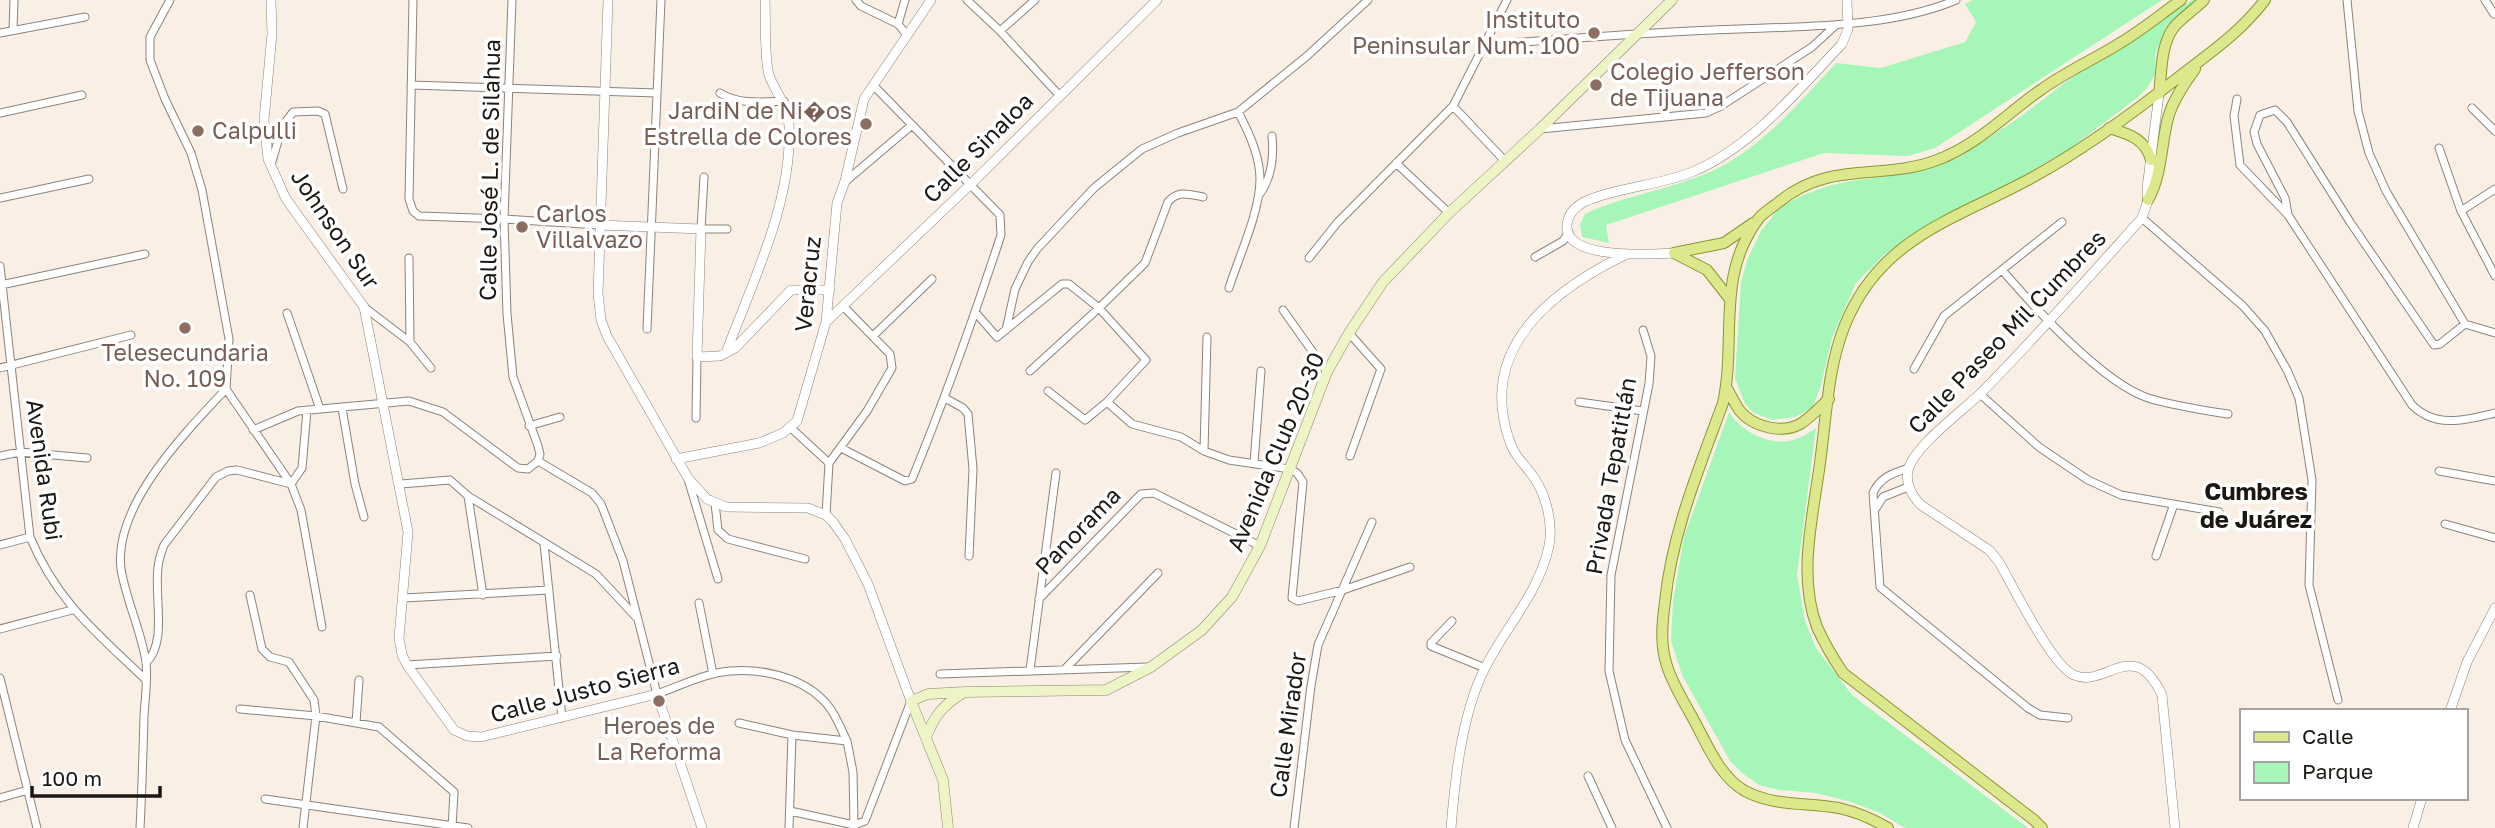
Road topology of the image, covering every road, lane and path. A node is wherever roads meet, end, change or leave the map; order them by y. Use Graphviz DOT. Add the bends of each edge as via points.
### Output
graph roads {
  1 [pos="14,0"];
  2 [pos="170,0"];
  3 [pos="271,0"];
  4 [pos="414,0"];
  5 [pos="512,0"];
  6 [pos="608,0"];
  7 [pos="661,0"];
  8 [pos="765,0"];
  9 [pos="856,0"];
  10 [pos="905,0"];
  11 [pos="931,0"];
  12 [pos="967,0"];
  13 [pos="1035,0"];
  14 [pos="1157,0"];
  15 [pos="1368,0"];
  16 [pos="1507,0"];
  17 [pos="1672,0"];
  18 [pos="1847,0"];
  19 [pos="1956,0"];
  20 [pos="2181,0"];
  21 [pos="2204,0"];
  22 [pos="2265,0"];
  23 [pos="2347,0"];
  24 [pos="2485,0"];
  25 [pos="2494,14"];
  26 [pos="85,17"];
  27 [pos="1848,23"];
  28 [pos="898,24"];
  29 [pos="1837,24"];
  30 [pos="13,30"];
  31 [pos="1000,31"];
  32 [pos="0,33"];
  33 [pos="1638,33"];
  34 [pos="907,36"];
  35 [pos="1484,45"];
  36 [pos="2203,59"];
  37 [pos="411,85"];
  38 [pos="873,85"];
  39 [pos="510,87"];
  40 [pos="606,90"];
  41 [pos="657,93"];
  42 [pos="720,93"];
  43 [pos="2159,94"];
  44 [pos="82,95"];
  45 [pos="1059,95"];
  46 [pos="2237,99"];
  47 [pos="784,101"];
  48 [pos="1453,106"];
  49 [pos="2472,108"];
  50 [pos="1238,112"];
  51 [pos="0,113"];
  52 [pos="912,125"];
  53 [pos="2109,128"];
  54 [pos="1540,129"];
  55 [pos="2495,131"];
  56 [pos="1272,136"];
  57 [pos="2439,148"];
  58 [pos="1504,160"];
  59 [pos="2151,160"];
  60 [pos="1396,163"];
  61 [pos="271,167"];
  62 [pos="704,177"];
  63 [pos="89,179"];
  64 [pos="845,181"];
  65 [pos="971,184"];
  66 [pos="344,189"];
  67 [pos="2494,192"];
  68 [pos="1258,195"];
  69 [pos="1203,197"];
  70 [pos="0,198"];
  71 [pos="2148,200"];
  72 [pos="2461,211"];
  73 [pos="1449,213"];
  74 [pos="2288,215"];
  75 [pos="1760,217"];
  76 [pos="2142,218"];
  77 [pos="504,219"];
  78 [pos="2062,222"];
  79 [pos="599,225"];
  80 [pos="652,228"];
  81 [pos="701,229"];
  82 [pos="727,229"];
  83 [pos="1569,232"];
  84 [pos="1674,253"];
  85 [pos="145,254"];
  86 [pos="1627,254"];
  87 [pos="1535,257"];
  88 [pos="409,258"];
  89 [pos="1309,258"];
  90 [pos="0,266"];
  91 [pos="2002,270"];
  92 [pos="2495,276"];
  93 [pos="932,279"];
  94 [pos="1,285"];
  95 [pos="1229,288"];
  96 [pos="830,290"];
  97 [pos="1729,298"];
  98 [pos="843,306"];
  99 [pos="364,307"];
  100 [pos="1099,309"];
  101 [pos="1283,310"];
  102 [pos="975,312"];
  103 [pos="287,313"];
  104 [pos="826,322"];
  105 [pos="2049,322"];
  106 [pos="2465,324"];
  107 [pos="647,329"];
  108 [pos="1006,330"];
  109 [pos="1643,330"];
  110 [pos="1349,333"];
  111 [pos="2495,333"];
  112 [pos="131,335"];
  113 [pos="873,336"];
  114 [pos="1207,337"];
  115 [pos="410,342"];
  116 [pos="726,354"];
  117 [pos="697,357"];
  118 [pos="11,365"];
  119 [pos="0,368"];
  120 [pos="431,368"];
  121 [pos="1914,369"];
  122 [pos="1030,371"];
  123 [pos="1261,371"];
  124 [pos="1327,372"];
  125 [pos="1726,387"];
  126 [pos="226,389"];
  127 [pos="1048,391"];
  128 [pos="1980,394"];
  129 [pos="945,398"];
  130 [pos="1829,399"];
  131 [pos="383,402"];
  132 [pos="1107,402"];
  133 [pos="1579,402"];
  134 [pos="342,408"];
  135 [pos="320,409"];
  136 [pos="307,410"];
  137 [pos="1643,411"];
  138 [pos="2495,412"];
  139 [pos="2228,414"];
  140 [pos="560,417"];
  141 [pos="696,418"];
  142 [pos="529,426"];
  143 [pos="791,428"];
  144 [pos="253,430"];
  145 [pos="841,448"];
  146 [pos="1204,451"];
  147 [pos="20,452"];
  148 [pos="0,456"];
  149 [pos="1350,456"];
  150 [pos="87,458"];
  151 [pos="676,459"];
  152 [pos="538,461"];
  153 [pos="829,463"];
  154 [pos="1254,463"];
  155 [pos="1909,468"];
  156 [pos="1290,469"];
  157 [pos="2439,471"];
  158 [pos="1056,473"];
  159 [pos="688,478"];
  160 [pos="2495,481"];
  161 [pos="291,484"];
  162 [pos="401,484"];
  163 [pos="1908,487"];
  164 [pos="468,496"];
  165 [pos="715,503"];
  166 [pos="2174,504"];
  167 [pos="1876,509"];
  168 [pos="2219,512"];
  169 [pos="826,516"];
  170 [pos="364,517"];
  171 [pos="1372,522"];
  172 [pos="2445,524"];
  173 [pos="30,537"];
  174 [pos="2495,538"];
  175 [pos="544,544"];
  176 [pos="0,545"];
  177 [pos="1260,546"];
  178 [pos="969,556"];
  179 [pos="2156,556"];
  180 [pos="805,559"];
  181 [pos="1410,567"];
  182 [pos="1158,573"];
  183 [pos="718,579"];
  184 [pos="549,590"];
  185 [pos="1343,590"];
  186 [pos="250,595"];
  187 [pos="483,595"];
  188 [pos="404,598"];
  189 [pos="1039,599"];
  190 [pos="699,603"];
  191 [pos="2495,608"];
  192 [pos="72,610"];
  193 [pos="639,620"];
  194 [pos="1452,621"];
  195 [pos="322,626"];
  196 [pos="0,629"];
  197 [pos="557,656"];
  198 [pos="146,663"];
  199 [pos="407,665"];
  200 [pos="1152,667"];
  201 [pos="1485,668"];
  202 [pos="1065,669"];
  203 [pos="1030,670"];
  204 [pos="940,674"];
  205 [pos="711,675"];
  206 [pos="0,678"];
  207 [pos="146,680"];
  208 [pos="359,680"];
  209 [pos="965,692"];
  210 [pos="657,694"];
  211 [pos="2338,700"];
  212 [pos="911,701"];
  213 [pos="240,709"];
  214 [pos="2451,709"];
  215 [pos="4,710"];
  216 [pos="316,716"];
  217 [pos="562,718"];
  218 [pos="2068,718"];
  219 [pos="356,723"];
  220 [pos="739,723"];
  221 [pos="792,735"];
  222 [pos="926,737"];
  223 [pos="847,741"];
  224 [pos="1588,776"];
  225 [pos="28,790"];
  226 [pos="0,798"];
  227 [pos="265,799"];
  228 [pos="2421,800"];
  229 [pos="306,804"];
  230 [pos="790,811"];
  231 [pos="854,826"];
  232 [pos="452,827"];
  233 [pos="37,828"];
  234 [pos="141,828"];
  235 [pos="303,828"];
  236 [pos="468,828"];
  237 [pos="702,828"];
  238 [pos="789,828"];
  239 [pos="948,828"];
  240 [pos="1294,828"];
  241 [pos="1451,828"];
  242 [pos="1612,828"];
  243 [pos="1667,828"];
  244 [pos="1888,828"];
  245 [pos="2042,828"];
  246 [pos="2175,828"];
  247 [pos="2413,828"];
  1 -- 30 [label="street"];
  2 -- 126 [label="street" via="150,37 149,60 191,153 202,190 229,339"];
  3 -- 61 [label="street, Johnson Sur" via="264,120"];
  4 -- 37 [label="street"];
  5 -- 39 [label="street, Calle José L. de Silahua"];
  6 -- 40 [label="street"];
  7 -- 41 [label="street"];
  8 -- 47 [label="street" via="769,74"];
  9 -- 28 [label="street"];
  10 -- 28 [label="street"];
  11 -- 34 [label="street, Veracruz"];
  12 -- 31 [label="street"];
  13 -- 31 [label="street"];
  14 -- 45 [label="street, Calle Sinaloa"];
  15 -- 50 [label="street"];
  16 -- 35 [label="street"];
  17 -- 33 [label="main road, Avenida Club 20-30"];
  18 -- 27 [label="street"];
  19 -- 27 [label="street" via="1917,13"];
  20 -- 75 [label="main road" via="2123,42 2042,88 1958,151 1911,167 1827,177 1793,191"];
  21 -- 43 [label="main road" via="2169,36"];
  22 -- 36 [label="main road" via="2242,28"];
  23 -- 106 [label="street" via="2358,111 2369,153 2386,191"];
  24 -- 25 [label="street"];
  26 -- 30 [label="street"];
  27 -- 29 [label="street"];
  27 -- 83 [label="street" via="1842,44 1768,121 1692,172 1582,203 1569,217"];
  28 -- 34 [label="street"];
  29 -- 33 [label="street"];
  29 -- 54 [label="street" via="1812,47 1706,113"];
  30 -- 32 [label="street"];
  31 -- 45 [label="street"];
  33 -- 35 [label="street"];
  33 -- 54 [label="main road, Avenida Club 20-30"];
  34 -- 38 [label="street, Veracruz"];
  35 -- 48 [label="street"];
  36 -- 43 [label="main road"];
  36 -- 71 [label="main road" via="2168,117 2161,161"];
  37 -- 39 [label="street"];
  37 -- 77 [label="street" via="409,199 413,211 419,216"];
  38 -- 52 [label="street"];
  38 -- 64 [label="street, Veracruz" via="860,111"];
  39 -- 40 [label="street"];
  39 -- 77 [label="street, Calle José L. de Silahua"];
  40 -- 41 [label="street"];
  40 -- 79 [label="street"];
  41 -- 80 [label="street"];
  42 -- 47 [label="street" via="748,103"];
  43 -- 53 [label="main road"];
  43 -- 59 [label="street, Calle Paseo Mil Cumbres"];
  44 -- 51 [label="street"];
  45 -- 65 [label="street, Calle Sinaloa"];
  46 -- 74 [label="street" via="2234,116 2240,165"];
  47 -- 116 [label="street" via="789,125 785,175 771,234"];
  48 -- 58 [label="street"];
  48 -- 60 [label="street"];
  49 -- 55 [label="street"];
  50 -- 68 [label="street" via="1258,159"];
  50 -- 108 [label="street" via="1142,149 1094,188 1028,262 1015,289"];
  52 -- 64 [label="street"];
  52 -- 65 [label="street"];
  53 -- 59 [label="main road" via="2143,143"];
  53 -- 130 [label="main road" via="2036,176 1930,228 1879,269 1845,324"];
  54 -- 58 [label="main road, Avenida Club 20-30"];
  56 -- 68 [label="street" via="1268,183"];
  57 -- 72 [label="street"];
  58 -- 73 [label="main road, Avenida Club 20-30"];
  59 -- 71 [label="street, Calle Paseo Mil Cumbres"];
  60 -- 73 [label="street"];
  60 -- 89 [label="street"];
  61 -- 66 [label="street" via="282,127 293,112 318,111 325,114"];
  61 -- 99 [label="street, Johnson Sur" via="285,199"];
  62 -- 81 [label="street"];
  63 -- 70 [label="street"];
  64 -- 96 [label="street, Veracruz" via="832,234"];
  65 -- 98 [label="street, Calle Sinaloa"];
  65 -- 102 [label="street" via="1002,223"];
  67 -- 72 [label="street"];
  68 -- 95 [label="street"];
  69 -- 100 [label="street" via="1174,195 1145,263"];
  71 -- 76 [label="street, Calle Paseo Mil Cumbres"];
  72 -- 92 [label="street"];
  73 -- 110 [label="main road, Avenida Club 20-30" via="1383,282"];
  74 -- 106 [label="street" via="2285,198 2254,132 2260,115 2275,110 2434,345"];
  74 -- 138 [label="street" via="2412,405 2433,419 2448,421"];
  75 -- 84 [label="main road" via="1724,243"];
  75 -- 97 [label="main road" via="1742,248"];
  76 -- 105 [label="street, Calle Paseo Mil Cumbres"];
  76 -- 211 [label="street" via="2243,306 2265,331 2295,388 2312,480 2309,585"];
  77 -- 79 [label="street"];
  77 -- 142 [label="street, Calle José L. de Silahua" via="511,361"];
  78 -- 91 [label="street"];
  79 -- 80 [label="street"];
  79 -- 151 [label="street" via="601,320"];
  80 -- 81 [label="street"];
  80 -- 107 [label="street"];
  81 -- 82 [label="street"];
  81 -- 117 [label="street"];
  83 -- 86 [label="street" via="1588,250"];
  83 -- 87 [label="street" via="1563,241"];
  84 -- 86 [label="street"];
  84 -- 97 [label="main road" via="1707,270"];
  85 -- 94 [label="street"];
  86 -- 201 [label="street" via="1535,316 1517,340 1502,382 1500,398 1511,446 1544,495 1549,544 1532,593"];
  88 -- 115 [label="street"];
  90 -- 94 [label="street, Avenida Rubi"];
  91 -- 105 [label="street"];
  91 -- 121 [label="street" via="1944,316"];
  93 -- 113 [label="street"];
  94 -- 118 [label="street, Avenida Rubi"];
  96 -- 104 [label="street, Veracruz"];
  96 -- 116 [label="street" via="786,292"];
  97 -- 125 [label="main road"];
  98 -- 104 [label="street, Calle Sinaloa"];
  98 -- 113 [label="street"];
  99 -- 115 [label="street, Johnson Sur"];
  99 -- 131 [label="street, Calle Justo Sierra"];
  100 -- 108 [label="street" via="1066,283"];
  100 -- 122 [label="street"];
  100 -- 132 [label="street" via="1146,360"];
  101 -- 124 [label="street"];
  102 -- 108 [label="street" via="998,337"];
  102 -- 129 [label="street"];
  103 -- 135 [label="street"];
  104 -- 143 [label="street, Veracruz" via="802,412"];
  105 -- 128 [label="street, Calle Paseo Mil Cumbres"];
  105 -- 139 [label="street" via="2106,373 2146,397"];
  106 -- 111 [label="street"];
  109 -- 137 [label="street, Privada Tepatitlán" via="1651,356"];
  110 -- 124 [label="main road, Avenida Club 20-30"];
  110 -- 149 [label="street" via="1381,369"];
  112 -- 118 [label="street"];
  113 -- 145 [label="street" via="890,354 892,368"];
  114 -- 146 [label="street"];
  115 -- 120 [label="street, Johnson Sur"];
  116 -- 117 [label="street"];
  117 -- 141 [label="street"];
  118 -- 119 [label="street"];
  118 -- 147 [label="street, Avenida Rubi"];
  123 -- 154 [label="street"];
  124 -- 156 [label="main road, Avenida Club 20-30"];
  125 -- 130 [label="main road" via="1740,411 1770,428 1800,424"];
  125 -- 244 [label="main road" via="1684,507 1671,560 1662,622 1667,666 1716,762 1741,789 1759,799 1784,804 1839,808"];
  126 -- 144 [label="street"];
  126 -- 198 [label="street" via="156,473 124,534 121,570"];
  127 -- 132 [label="street" via="1085,420"];
  128 -- 155 [label="street, Calle Paseo Mil Cumbres" via="1920,450"];
  128 -- 166 [label="street" via="2039,447 2088,480 2120,495"];
  129 -- 145 [label="street" via="909,481"];
  129 -- 178 [label="street" via="968,414 973,469"];
  130 -- 245 [label="main road" via="1807,556 1809,593 1826,647 1843,673"];
  131 -- 134 [label="street"];
  131 -- 152 [label="street" via="409,401 443,412 517,468 528,469"];
  131 -- 162 [label="street, Calle Justo Sierra"];
  132 -- 146 [label="street" via="1132,424 1181,437"];
  133 -- 137 [label="street"];
  134 -- 135 [label="street"];
  134 -- 170 [label="street"];
  135 -- 136 [label="street"];
  136 -- 144 [label="street"];
  136 -- 161 [label="street" via="302,468"];
  137 -- 243 [label="street, Privada Tepatitlán" via="1611,575 1609,671 1625,740"];
  140 -- 142 [label="street"];
  142 -- 152 [label="street, Calle José L. de Silahua" via="540,454"];
  143 -- 151 [label="street" via="759,443"];
  143 -- 153 [label="street"];
  144 -- 161 [label="street"];
  145 -- 153 [label="street"];
  146 -- 154 [label="street"];
  147 -- 148 [label="street"];
  147 -- 150 [label="street"];
  147 -- 173 [label="street, Avenida Rubi"];
  151 -- 159 [label="street"];
  152 -- 193 [label="street" via="597,498 623,561"];
  153 -- 169 [label="street"];
  154 -- 156 [label="street"];
  155 -- 163 [label="street, Calle Paseo Mil Cumbres"];
  155 -- 167 [label="street" via="1877,485 1873,493"];
  156 -- 177 [label="main road, Avenida Club 20-30"];
  156 -- 185 [label="street" via="1303,482 1292,598 1298,601"];
  157 -- 160 [label="street"];
  158 -- 189 [label="street"];
  159 -- 165 [label="street"];
  159 -- 183 [label="street"];
  161 -- 195 [label="street"];
  161 -- 198 [label="street" via="237,470 216,477 164,545 157,575 158,641"];
  162 -- 164 [label="street" via="450,480"];
  162 -- 188 [label="street, Calle Justo Sierra" via="408,532"];
  163 -- 167 [label="street" via="1883,498"];
  163 -- 246 [label="street" via="1921,505 1989,550 2055,659 2074,675 2088,678 2120,666 2135,667 2157,684 2162,695"];
  164 -- 175 [label="street"];
  164 -- 187 [label="street"];
  165 -- 169 [label="street" via="798,507"];
  165 -- 180 [label="street" via="718,530 728,539"];
  166 -- 168 [label="street"];
  166 -- 179 [label="street"];
  167 -- 218 [label="street" via="1878,581 1883,591 2028,708 2040,715"];
  169 -- 212 [label="street" via="839,530 868,584"];
  171 -- 185 [label="street, Calle Mirador"];
  172 -- 174 [label="street"];
  173 -- 176 [label="street"];
  173 -- 192 [label="street, Avenida Rubi"];
  175 -- 184 [label="street"];
  175 -- 193 [label="street" via="596,574"];
  177 -- 189 [label="street, Panorama" via="1147,492 1140,494"];
  177 -- 200 [label="main road, Avenida Club 20-30" via="1218,614"];
  181 -- 185 [label="street"];
  182 -- 202 [label="street"];
  184 -- 187 [label="street"];
  184 -- 197 [label="street"];
  185 -- 240 [label="street, Calle Mirador" via="1318,645"];
  186 -- 216 [label="street" via="262,649 292,667 314,699"];
  187 -- 188 [label="street"];
  188 -- 199 [label="street, Calle Justo Sierra" via="399,638"];
  189 -- 203 [label="street"];
  190 -- 205 [label="street"];
  191 -- 214 [label="street" via="2467,662"];
  192 -- 196 [label="street"];
  192 -- 207 [label="street, Avenida Rubi"];
  193 -- 210 [label="street"];
  194 -- 201 [label="street" via="1431,646"];
  197 -- 199 [label="street"];
  197 -- 217 [label="street"];
  198 -- 207 [label="street"];
  199 -- 217 [label="street, Calle Justo Sierra" via="454,730 467,736 481,737"];
  200 -- 202 [label="street"];
  200 -- 209 [label="main road, Avenida Club 20-30" via="1106,690"];
  201 -- 241 [label="street" via="1462,739"];
  202 -- 203 [label="street"];
  203 -- 204 [label="street"];
  205 -- 210 [label="street, Calle Justo Sierra"];
  205 -- 223 [label="street, Calle Justo Sierra" via="751,671 797,682 822,698"];
  206 -- 215 [label="street"];
  207 -- 234 [label="street"];
  208 -- 219 [label="street"];
  209 -- 212 [label="main road" via="928,694"];
  209 -- 222 [label="main road" via="937,713"];
  210 -- 217 [label="street, Calle Justo Sierra"];
  210 -- 237 [label="street"];
  212 -- 222 [label="main road"];
  212 -- 231 [label="street" via="865,821"];
  213 -- 216 [label="street"];
  215 -- 225 [label="street"];
  216 -- 219 [label="street"];
  216 -- 229 [label="street"];
  219 -- 232 [label="street" via="386,731 454,792"];
  220 -- 221 [label="street"];
  221 -- 223 [label="street"];
  221 -- 230 [label="street"];
  222 -- 239 [label="main road" via="943,779"];
  223 -- 231 [label="street, Calle Justo Sierra"];
  224 -- 242 [label="street"];
  225 -- 226 [label="street"];
  225 -- 233 [label="street"];
  227 -- 229 [label="street"];
  228 -- 247 [label="street"];
  229 -- 232 [label="street"];
  229 -- 235 [label="street"];
  230 -- 231 [label="street"];
  230 -- 238 [label="street"];
  232 -- 236 [label="street"];
}
